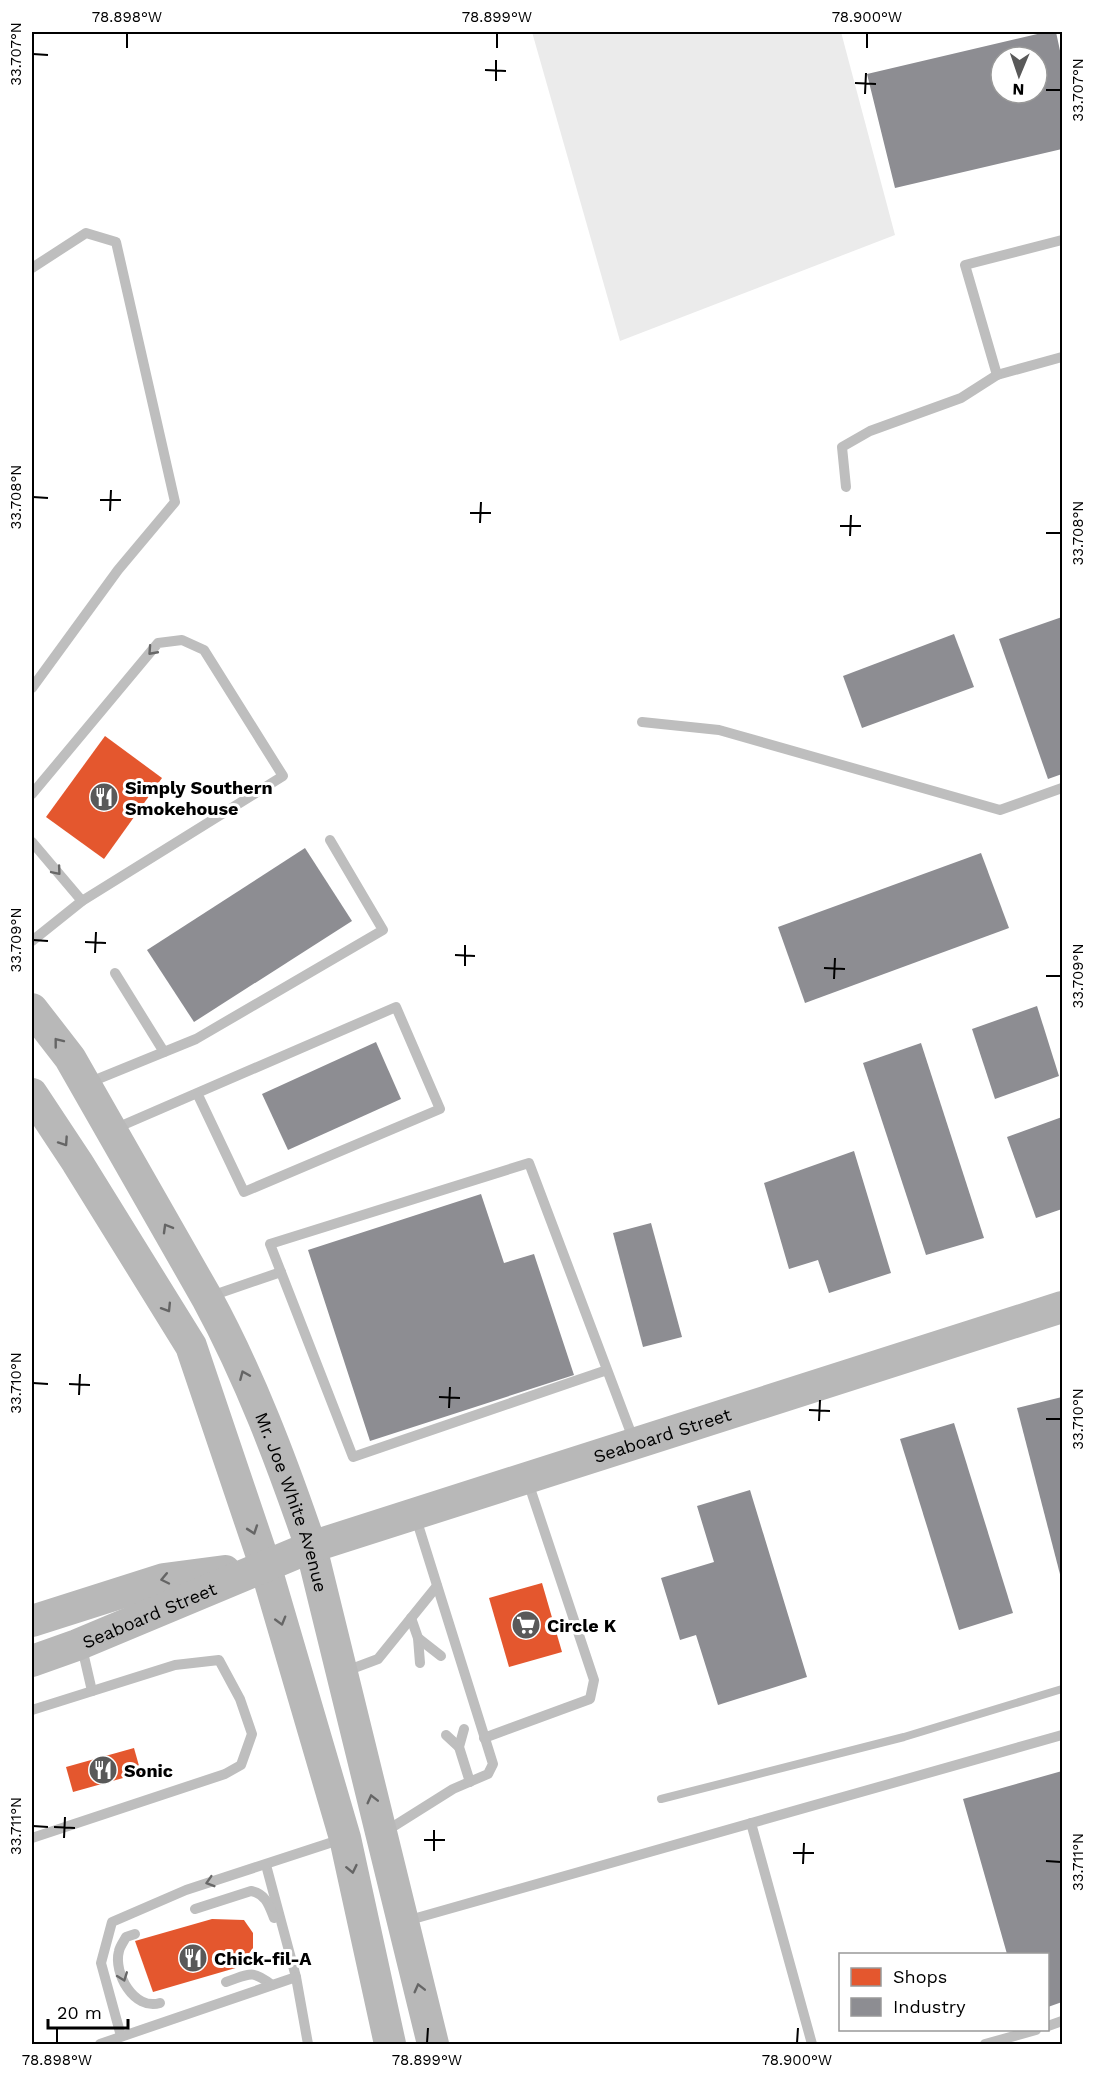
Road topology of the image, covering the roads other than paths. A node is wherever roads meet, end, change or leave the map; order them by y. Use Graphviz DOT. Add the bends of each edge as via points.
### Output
graph roads {
  1 [pos="1062,240"];
  2 [pos="32,268"];
  3 [pos="1062,357"];
  4 [pos="997,375"];
  5 [pos="846,487"];
  6 [pos="32,688"];
  7 [pos="642,722"];
  8 [pos="1062,788"];
  9 [pos="32,794"];
  10 [pos="330,840"];
  11 [pos="32,842"];
  12 [pos="82,901"];
  13 [pos="32,941"];
  14 [pos="115,973"];
  15 [pos="32,1009"];
  16 [pos="164,1052"];
  17 [pos="85,1085"];
  18 [pos="197,1093"];
  19 [pos="32,1094"];
  20 [pos="111,1130"];
  21 [pos="281,1272"];
  22 [pos="207,1298"];
  23 [pos="1062,1307"];
  24 [pos="607,1370"];
  25 [pos="635,1444"];
  26 [pos="527,1478"];
  27 [pos="415,1514"];
  28 [pos="311,1547"];
  29 [pos="265,1565"];
  30 [pos="437,1586"];
  31 [pos="411,1618"];
  32 [pos="32,1621"];
  33 [pos="418,1638"];
  34 [pos="77,1645"];
  35 [pos="441,1656"];
  36 [pos="32,1661"];
  37 [pos="420,1663"];
  38 [pos="340,1673"];
  39 [pos="92,1691"];
  40 [pos="32,1710"];
  41 [pos="464,1729"];
  42 [pos="446,1735"];
  43 [pos="1062,1735"];
  44 [pos="484,1738"];
  45 [pos="459,1747"];
  46 [pos="470,1782"];
  47 [pos="751,1823"];
  48 [pos="381,1835"];
  49 [pos="32,1838"];
  50 [pos="345,1838"];
  51 [pos="266,1865"];
  52 [pos="195,1909"];
  53 [pos="402,1922"];
  54 [pos="135,1934"];
  55 [pos="287,1945"];
  56 [pos="296,1977"];
  57 [pos="226,1982"];
  58 [pos="272,1985"];
  59 [pos="160,2003"];
  60 [pos="1031,2031"];
  61 [pos="121,2036"];
  62 [pos="100,2044"];
  63 [pos="308,2044"];
  64 [pos="390,2044"];
  65 [pos="433,2044"];
  66 [pos="812,2044"];
  67 [pos="985,2044"];
  1 -- 4 [label="lane" via="965,266"];
  2 -- 6 [label="lane" via="86,233 116,242 175,502 118,570"];
  3 -- 4 [label="lane"];
  4 -- 5 [label="lane" via="961,398 870,431 842,447"];
  7 -- 8 [label="lane" via="719,730 1000,810"];
  12 -- 9 [label="lane, one-way" via="283,776 204,650 182,640 158,643"];
  10 -- 16 [label="lane" via="383,930 196,1039"];
  11 -- 12 [label="lane, one-way"];
  12 -- 13 [label="lane"];
  14 -- 16 [label="lane"];
  17 -- 15 [label="main road, Mr. Joe White Avenue, one-way" via="70,1058"];
  16 -- 17 [label="lane"];
  17 -- 20 [label="main road, Mr. Joe White Avenue"];
  18 -- 18 [label="lane" via="396,1007 440,1110 244,1192"];
  18 -- 20 [label="lane"];
  19 -- 29 [label="main road, one-way" via="191,1346"];
  22 -- 20 [label="main road, Mr. Joe White Avenue, one-way"];
  21 -- 22 [label="lane"];
  21 -- 24 [label="lane" via="353,1457"];
  21 -- 24 [label="lane" via="270,1244 529,1163"];
  28 -- 22 [label="main road, Mr. Joe White Avenue, one-way" via="283,1467 227,1334"];
  23 -- 25 [label="main road, Seaboard Street"];
  24 -- 25 [label="lane"];
  25 -- 26 [label="main road, Seaboard Street"];
  26 -- 27 [label="main road, Seaboard Street"];
  26 -- 44 [label="lane" via="594,1680 590,1699"];
  27 -- 28 [label="main road, Seaboard Street"];
  27 -- 30 [label="lane"];
  28 -- 29 [label="main road, Seaboard Street"];
  28 -- 38 [label="main road, Mr. Joe White Avenue"];
  29 -- 32 [label="main road, Seaboard Street, one-way" via="164,1579"];
  29 -- 34 [label="main road, Seaboard Street"];
  29 -- 50 [label="main road, one-way"];
  30 -- 31 [label="lane"];
  30 -- 44 [label="lane"];
  31 -- 33 [label="lane"];
  31 -- 38 [label="lane" via="378,1659"];
  33 -- 35 [label="lane"];
  33 -- 37 [label="lane"];
  34 -- 36 [label="main road, Seaboard Street"];
  34 -- 39 [label="lane" via="83,1652"];
  48 -- 38 [label="main road, Mr. Joe White Avenue, one-way"];
  39 -- 40 [label="lane"];
  39 -- 49 [label="lane" via="175,1665 219,1660 240,1699 252,1734 241,1765 225,1774"];
  41 -- 45 [label="lane"];
  42 -- 45 [label="lane"];
  43 -- 47 [label="lane"];
  44 -- 46 [label="lane" via="493,1764 488,1774"];
  45 -- 46 [label="lane"];
  46 -- 48 [label="lane"];
  47 -- 53 [label="lane"];
  47 -- 66 [label="lane"];
  48 -- 53 [label="main road, Mr. Joe White Avenue"];
  50 -- 51 [label="lane"];
  50 -- 64 [label="main road, one-way"];
  51 -- 55 [label="lane"];
  51 -- 61 [label="lane, one-way" via="186,1890 112,1922 101,1963"];
  52 -- 55 [label="lane" via="251,1891 260,1893"];
  65 -- 53 [label="main road, Mr. Joe White Avenue, one-way"];
  54 -- 59 [label="lane, one-way" via="126,1937 122,1944 118,1965 139,2001 152,2006"];
  55 -- 56 [label="lane"];
  56 -- 58 [label="lane"];
  56 -- 63 [label="lane"];
  57 -- 58 [label="lane" via="258,1974"];
  58 -- 61 [label="lane"];
  60 -- 67 [label="lane"];
  61 -- 62 [label="lane"];
}
